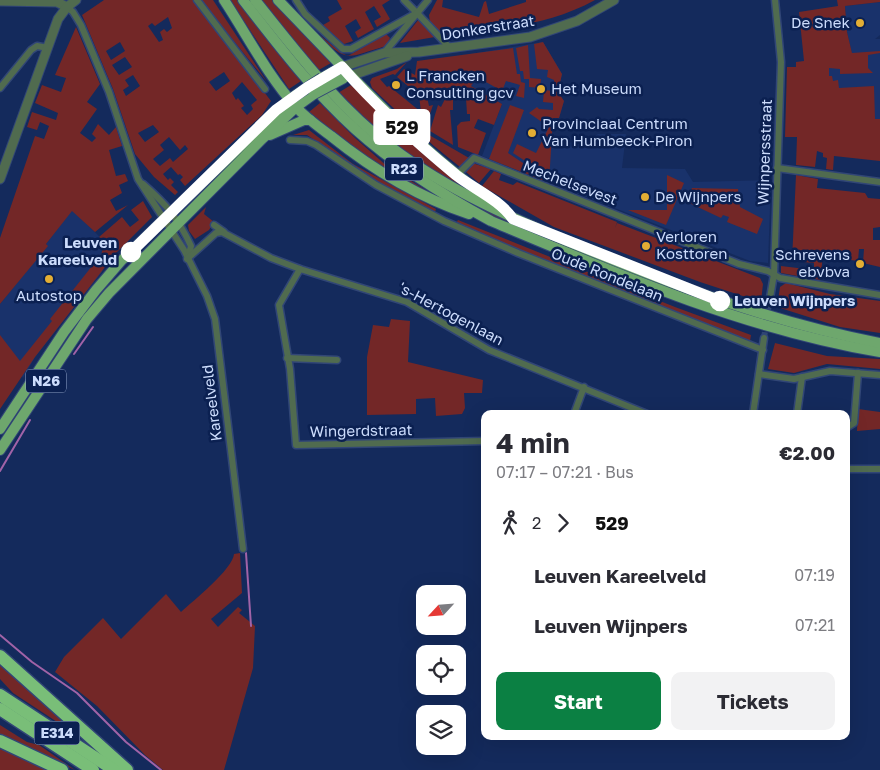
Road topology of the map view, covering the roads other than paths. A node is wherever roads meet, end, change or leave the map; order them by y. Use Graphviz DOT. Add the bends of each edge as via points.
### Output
graph roads {
  1 [pos="76,0"];
  2 [pos="197,0"];
  3 [pos="224,0"];
  4 [pos="243,0"];
  5 [pos="255,0"];
  6 [pos="278,0"];
  7 [pos="296,0"];
  8 [pos="404,0"];
  9 [pos="428,0"];
  10 [pos="614,0"];
  11 [pos="775,0"];
  12 [pos="0,1"];
  13 [pos="67,7"];
  14 [pos="417,13"];
  15 [pos="389,27"];
  16 [pos="396,37"];
  17 [pos="48,48"];
  18 [pos="450,48"];
  19 [pos="419,52"];
  20 [pos="384,53"];
  21 [pos="339,68"];
  22 [pos="364,69"];
  23 [pos="347,77"];
  24 [pos="0,88"];
  25 [pos="266,89"];
  26 [pos="331,99"];
  27 [pos="295,102"];
  28 [pos="310,120"];
  29 [pos="262,139"];
  30 [pos="290,140"];
  31 [pos="3,160"];
  32 [pos="777,168"];
  33 [pos="457,176"];
  34 [pos="0,178"];
  35 [pos="138,180"];
  36 [pos="880,182"];
  37 [pos="449,208"];
  38 [pos="172,212"];
  39 [pos="513,219"];
  40 [pos="164,220"];
  41 [pos="444,221"];
  42 [pos="491,221"];
  43 [pos="179,222"];
  44 [pos="214,224"];
  45 [pos="171,231"];
  46 [pos="225,233"];
  47 [pos="187,259"];
  48 [pos="300,269"];
  49 [pos="774,274"];
  50 [pos="880,295"];
  51 [pos="769,304"];
  52 [pos="764,338"];
  53 [pos="880,343"];
  54 [pos="763,350"];
  55 [pos="880,352"];
  56 [pos="287,358"];
  57 [pos="337,360"];
  58 [pos="858,373"];
  59 [pos="759,374"];
  60 [pos="880,375"];
  61 [pos="802,377"];
  62 [pos="584,387"];
  63 [pos="575,410"];
  64 [pos="637,410"];
  65 [pos="754,410"];
  66 [pos="798,410"];
  67 [pos="850,426"];
  68 [pos="0,429"];
  69 [pos="481,441"];
  70 [pos="0,450"];
  71 [pos="880,468"];
  72 [pos="850,469"];
  73 [pos="243,549"];
  74 [pos="0,656"];
  75 [pos="0,695"];
  76 [pos="0,709"];
  77 [pos="0,741"];
  78 [pos="62,770"];
  79 [pos="93,770"];
  80 [pos="114,770"];
  81 [pos="127,770"];
  1 -- 13 [label="street"];
  2 -- 25 [label="street"];
  3 -- 27 [label="main road"];
  4 -- 26 [label="main road, R23" via="300,72"];
  5 -- 26 [label="main road, R23"];
  6 -- 21 [label="main road"];
  7 -- 15 [label="street" via="305,14 343,50 351,49"];
  8 -- 14 [label="street"];
  9 -- 14 [label="street"];
  10 -- 18 [label="street, Donkerstraat" via="577,21 530,37"];
  11 -- 32 [label="street, Wijnpersstraat" via="781,62"];
  12 -- 13 [label="street" via="57,2"];
  13 -- 17 [label="street" via="58,19"];
  13 -- 35 [label="street, Kareelveld" via="81,25 109,92"];
  14 -- 15 [label="street"];
  14 -- 16 [label="street"];
  14 -- 18 [label="street"];
  15 -- 16 [label="street"];
  16 -- 20 [label="street"];
  17 -- 24 [label="street" via="38,46 31,50"];
  17 -- 31 [label="street"];
  18 -- 19 [label="street, Donkerstraat"];
  19 -- 20 [label="street, Donkerstraat"];
  19 -- 22 [label="street, Donkerstraat"];
  20 -- 21 [label="street, Donkerstraat"];
  20 -- 22 [label="street"];
  21 -- 23 [label="main road"];
  21 -- 27 [label="main road, N26, bridge"];
  22 -- 23 [label="street, Donkerstraat"];
  23 -- 27 [label="main road, N26, bridge"];
  23 -- 33 [label="main road"];
  26 -- 39 [label="main road, R23" via="412,162 464,195"];
  26 -- 42 [label="main road, R23" via="355,129 408,172"];
  27 -- 28 [label="main road"];
  27 -- 29 [label="main road, N26"];
  27 -- 38 [label="main road, N26"];
  28 -- 29 [label="main road"];
  28 -- 37 [label="main road" via="357,158"];
  29 -- 43 [label="main road, N26"];
  30 -- 41 [label="street, Oude Rondelaan" via="316,145 376,185"];
  31 -- 34 [label="street"];
  32 -- 36 [label="street"];
  32 -- 49 [label="street, Wijnpersstraat"];
  33 -- 39 [label="main road" via="507,211"];
  33 -- 49 [label="street, Mechelsevest" via="474,158 738,264"];
  35 -- 38 [label="street, Kareelveld"];
  35 -- 40 [label="street, Kareelveld"];
  37 -- 41 [label="street"];
  37 -- 42 [label="main road"];
  38 -- 40 [label="main road, N26"];
  38 -- 43 [label="street, Kareelveld"];
  39 -- 53 [label="main road, R23" via="722,301 838,335"];
  40 -- 45 [label="street, Kareelveld"];
  40 -- 68 [label="main road, N26" via="96,290"];
  41 -- 54 [label="street, Oude Rondelaan"];
  42 -- 55 [label="main road, R23" via="670,294 761,325"];
  43 -- 45 [label="main road, N26"];
  43 -- 47 [label="street, Kareelveld" via="191,246"];
  44 -- 46 [label="street, 's-Hertogenlaan"];
  45 -- 47 [label="street, Kareelveld"];
  45 -- 70 [label="main road, N26" via="87,319"];
  46 -- 47 [label="street" via="216,233"];
  46 -- 48 [label="street, 's-Hertogenlaan" via="271,258"];
  47 -- 73 [label="street, Kareelveld" via="215,319"];
  48 -- 56 [label="street, Wingerdstraat" via="279,305"];
  48 -- 62 [label="street, 's-Hertogenlaan" via="407,302 490,350"];
  49 -- 50 [label="street, Mechelsevest" via="780,278"];
  49 -- 51 [label="street, Wijnpersstraat"];
  52 -- 54 [label="street"];
  54 -- 59 [label="street"];
  56 -- 57 [label="street"];
  56 -- 69 [label="street, Wingerdstraat" via="296,445"];
  58 -- 60 [label="street"];
  58 -- 61 [label="street" via="830,371"];
  58 -- 67 [label="street" via="854,423"];
  59 -- 61 [label="street" via="794,379"];
  59 -- 65 [label="street"];
  61 -- 66 [label="street"];
  62 -- 63 [label="street"];
  62 -- 64 [label="street, 's-Hertogenlaan"];
  71 -- 72 [label="street"];
  74 -- 81 [label="highway"];
  75 -- 80 [label="highway, E314"];
  76 -- 79 [label="highway, E314"];
  77 -- 78 [label="highway"];
}
